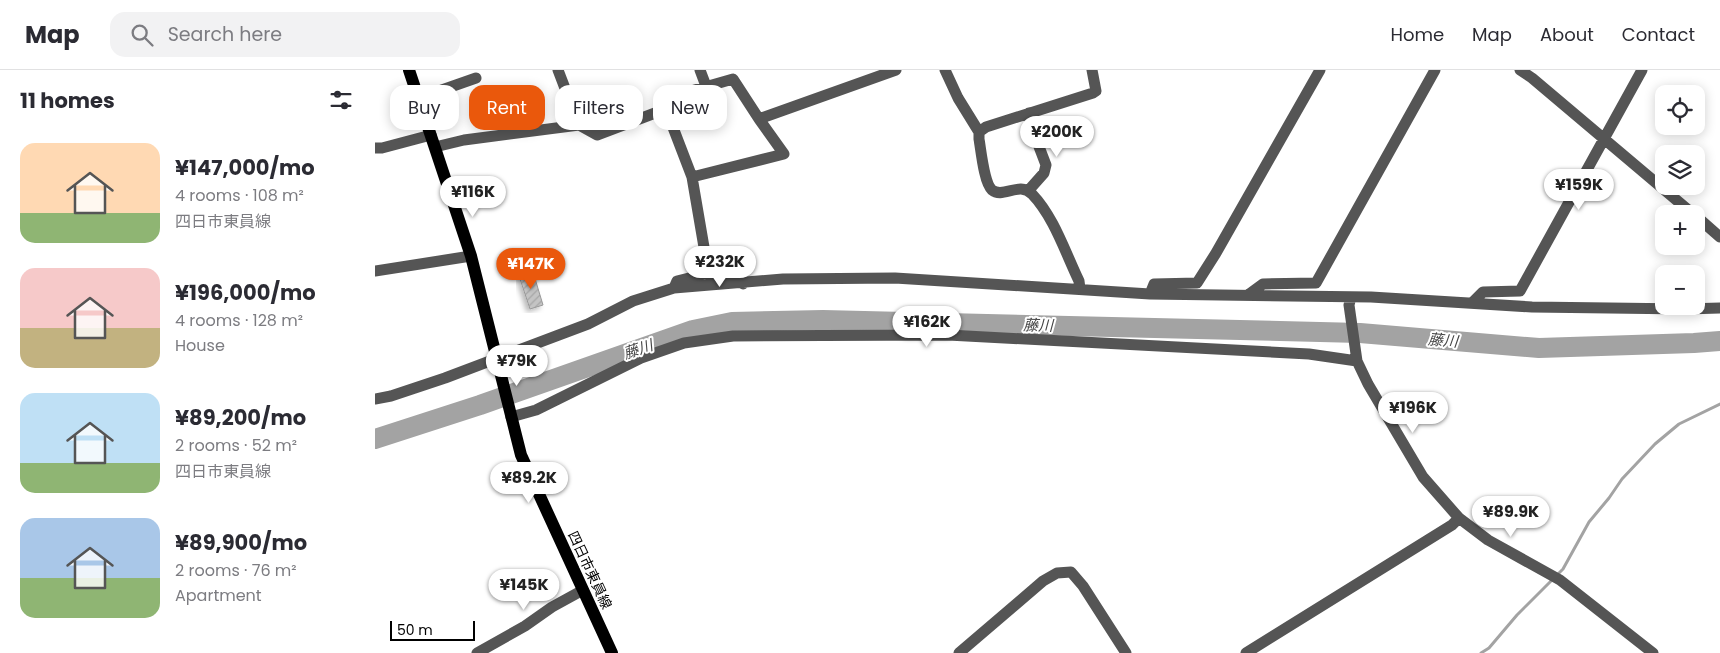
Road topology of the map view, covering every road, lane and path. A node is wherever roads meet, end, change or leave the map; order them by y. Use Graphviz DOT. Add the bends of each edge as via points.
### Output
graph roads {
  1 [pos="409,70"];
  2 [pos="558,70"];
  3 [pos="700,70"];
  4 [pos="894,70"];
  5 [pos="945,70"];
  6 [pos="1092,70"];
  7 [pos="1320,70"];
  8 [pos="1435,70"];
  9 [pos="1519,70"];
  10 [pos="1642,70"];
  11 [pos="476,78"];
  12 [pos="414,85"];
  13 [pos="456,85"];
  14 [pos="564,85"];
  15 [pos="706,85"];
  16 [pos="710,85"];
  17 [pos="1029,113"];
  18 [pos="759,119"];
  19 [pos="555,128"];
  20 [pos="429,130"];
  21 [pos="589,130"];
  22 [pos="608,130"];
  23 [pos="674,130"];
  24 [pos="979,132"];
  25 [pos="1604,138"];
  26 [pos="433,141"];
  27 [pos="375,148"];
  28 [pos="692,177"];
  29 [pos="1028,191"];
  30 [pos="1682,205"];
  31 [pos="1705,224"];
  32 [pos="1720,237"];
  33 [pos="471,256"];
  34 [pos="375,271"];
  35 [pos="705,274"];
  36 [pos="743,284"];
  37 [pos="674,288"];
  38 [pos="1080,289"];
  39 [pos="1149,294"];
  40 [pos="1247,296"];
  41 [pos="1350,301"];
  42 [pos="1472,303"];
  43 [pos="1720,308"];
  44 [pos="497,357"];
  45 [pos="1357,357"];
  46 [pos="375,399"];
  47 [pos="510,411"];
  48 [pos="1459,518"];
  49 [pos="583,590"];
  50 [pos="477,653"];
  51 [pos="612,653"];
  52 [pos="959,653"];
  53 [pos="1126,653"];
  54 [pos="1246,653"];
  55 [pos="1653,653"];
  1 -- 12 [label="main road, 四日市東員線"];
  2 -- 14 [label="street"];
  3 -- 15 [label="street"];
  4 -- 18 [label="street"];
  5 -- 24 [label="street"];
  6 -- 17 [label="street" via="1096,90 1093,93"];
  7 -- 39 [label="street" via="1197,283 1154,284"];
  8 -- 40 [label="street" via="1316,283 1263,284"];
  9 -- 25 [label="street"];
  10 -- 25 [label="street"];
  11 -- 13 [label="street"];
  16 -- 18 [label="street" via="733,79"];
  17 -- 24 [label="street"];
  17 -- 29 [label="street" via="1046,165 1044,173"];
  18 -- 28 [label="street" via="784,154"];
  19 -- 26 [label="street"];
  20 -- 26 [label="main road, 四日市東員線"];
  21 -- 22 [label="street" via="597,134"];
  23 -- 28 [label="street"];
  24 -- 29 [label="street" via="987,181 992,190 998,193"];
  25 -- 30 [label="street"];
  25 -- 42 [label="street" via="1520,291 1483,292"];
  26 -- 27 [label="street"];
  26 -- 33 [label="main road, 四日市東員線"];
  28 -- 35 [label="street" via="705,253"];
  29 -- 38 [label="street" via="1048,215"];
  31 -- 32 [label="street"];
  33 -- 34 [label="street"];
  33 -- 44 [label="main road, 四日市東員線"];
  35 -- 36 [label="street" via="733,276"];
  35 -- 37 [label="street" via="677,281"];
  36 -- 37 [label="street"];
  36 -- 38 [label="street" via="783,279 895,278"];
  37 -- 44 [label="street" via="633,301 588,324"];
  38 -- 39 [label="street"];
  39 -- 40 [label="street"];
  40 -- 41 [label="street"];
  41 -- 42 [label="street"];
  41 -- 45 [label="street"];
  42 -- 43 [label="street" via="1532,307"];
  44 -- 46 [label="street" via="445,378"];
  44 -- 47 [label="main road, 四日市東員線"];
  45 -- 47 [label="street" via="948,335 733,336 683,343 641,358 537,410"];
  45 -- 48 [label="street" via="1368,384 1423,477"];
  47 -- 49 [label="main road, 四日市東員線" via="521,455"];
  48 -- 54 [label="street"];
  48 -- 55 [label="street" via="1488,540 1557,578"];
  49 -- 50 [label="street"];
  49 -- 51 [label="main road, 四日市東員線"];
  52 -- 53 [label="street" via="1043,581 1057,573 1071,572"];
}
